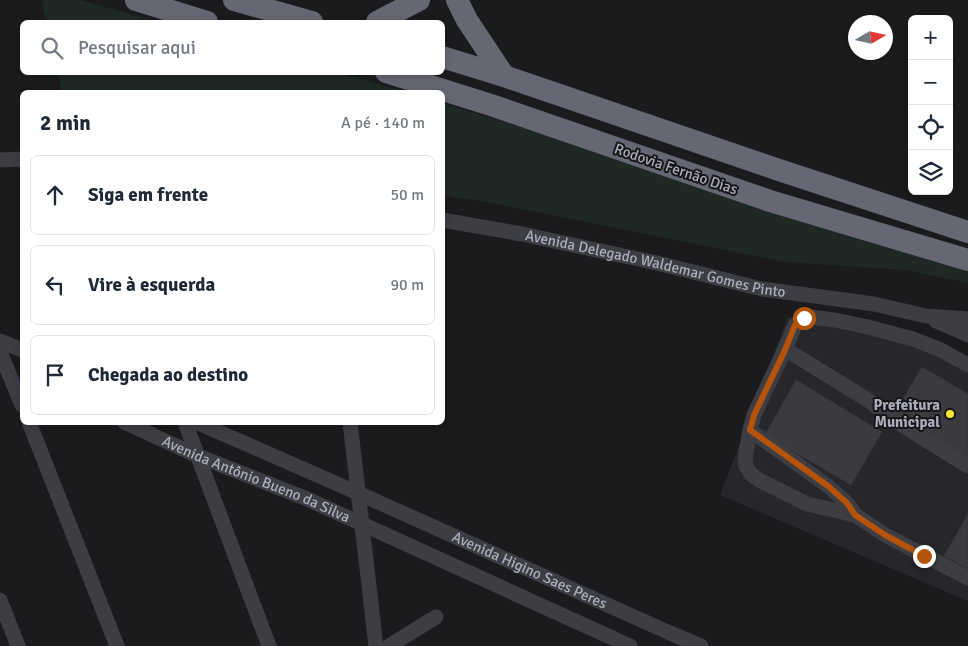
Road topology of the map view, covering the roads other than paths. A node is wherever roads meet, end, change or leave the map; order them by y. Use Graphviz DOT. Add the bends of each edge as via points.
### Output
graph roads {
  1 [pos="136,0"];
  2 [pos="234,0"];
  3 [pos="419,0"];
  4 [pos="457,0"];
  5 [pos="201,20"];
  6 [pos="305,20"];
  7 [pos="380,20"];
  8 [pos="445,58"];
  9 [pos="395,75"];
  10 [pos="504,76"];
  11 [pos="443,90"];
  12 [pos="445,91"];
  13 [pos="20,159"];
  14 [pos="0,160"];
  15 [pos="445,221"];
  16 [pos="968,232"];
  17 [pos="968,260"];
  18 [pos="926,316"];
  19 [pos="968,319"];
  20 [pos="968,335"];
  21 [pos="0,341"];
  22 [pos="20,349"];
  23 [pos="785,350"];
  24 [pos="0,352"];
  25 [pos="968,365"];
  26 [pos="10,372"];
  27 [pos="20,400"];
  28 [pos="30,425"];
  29 [pos="131,425"];
  30 [pos="186,425"];
  31 [pos="203,425"];
  32 [pos="350,425"];
  33 [pos="750,430"];
  34 [pos="198,456"];
  35 [pos="968,466"];
  36 [pos="358,493"];
  37 [pos="855,515"];
  38 [pos="361,523"];
  39 [pos="968,578"];
  40 [pos="0,600"];
  41 [pos="436,616"];
  42 [pos="667,640"];
  43 [pos="18,646"];
  44 [pos="117,646"];
  45 [pos="270,646"];
  46 [pos="376,646"];
  47 [pos="389,646"];
  48 [pos="630,646"];
  49 [pos="701,646"];
  1 -- 5 [label="highway"];
  2 -- 6 [label="highway"];
  3 -- 7 [label="highway"];
  4 -- 10 [label="highway"];
  8 -- 10 [label="highway"];
  9 -- 11 [label="highway, Rodovia Fernão Dias"];
  10 -- 16 [label="highway"];
  12 -- 17 [label="highway, Rodovia Fernão Dias" via="770,201"];
  13 -- 14 [label="street"];
  15 -- 18 [label="street, Avenida Delegado Waldemar Gomes Pinto" via="657,263 762,289 874,304"];
  18 -- 19 [label="street"];
  18 -- 20 [label="street"];
  21 -- 22 [label="street"];
  23 -- 25 [label="street" via="795,325 811,317 913,339"];
  23 -- 33 [label="street"];
  23 -- 35 [label="street"];
  24 -- 26 [label="street"];
  26 -- 27 [label="street"];
  28 -- 44 [label="street"];
  29 -- 34 [label="street, Avenida Antônio Bueno da Silva"];
  30 -- 34 [label="street"];
  31 -- 36 [label="street, Avenida Antônio Bueno da Silva"];
  32 -- 36 [label="street"];
  33 -- 37 [label="street" via="828,486"];
  33 -- 37 [label="street" via="745,458 754,477 807,504"];
  34 -- 38 [label="street, Avenida Antônio Bueno da Silva"];
  34 -- 45 [label="street"];
  36 -- 38 [label="street"];
  36 -- 42 [label="street, Avenida Higino Saes Peres"];
  37 -- 39 [label="street" via="885,535"];
  38 -- 46 [label="street"];
  38 -- 48 [label="street, Avenida Higino Saes Peres"];
  40 -- 43 [label="street"];
  41 -- 47 [label="street"];
  42 -- 49 [label="street, Avenida Higino Saes Peres"];
}
